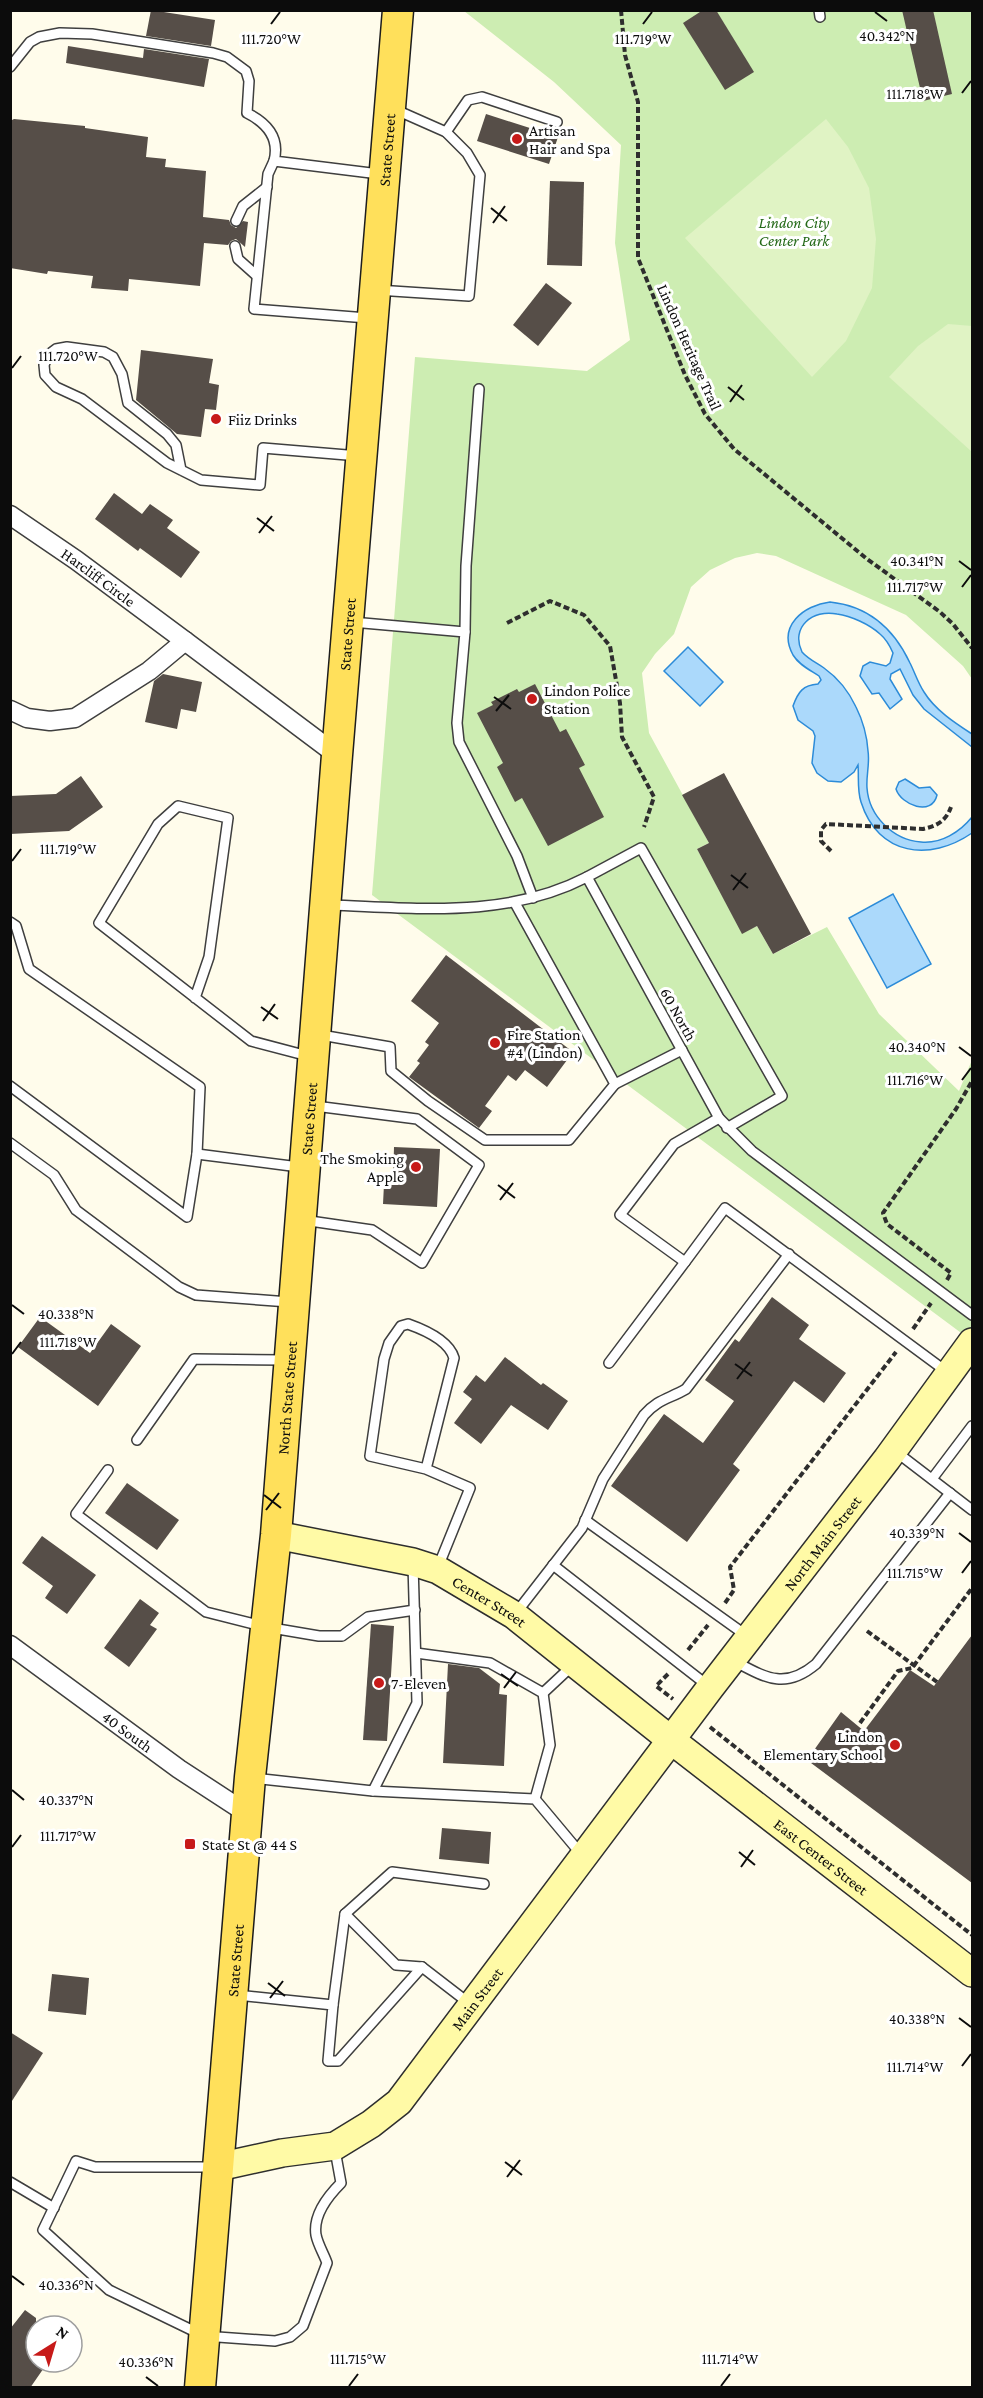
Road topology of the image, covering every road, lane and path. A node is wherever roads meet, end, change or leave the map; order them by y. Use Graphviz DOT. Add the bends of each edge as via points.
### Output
graph roads {
  1 [pos="398,10"];
  2 [pos="621,10"];
  3 [pos="10,67"];
  4 [pos="390,107"];
  5 [pos="557,122"];
  6 [pos="446,132"];
  7 [pos="274,161"];
  8 [pos="385,174"];
  9 [pos="267,187"];
  10 [pos="236,221"];
  11 [pos="235,246"];
  12 [pos="257,276"];
  13 [pos="374,304"];
  14 [pos="479,389"];
  15 [pos="362,456"];
  16 [pos="181,470"];
  17 [pos="10,515"];
  18 [pos="348,621"];
  19 [pos="507,623"];
  20 [pos="465,632"];
  21 [pos="185,641"];
  22 [pos="972,648"];
  23 [pos="10,710"];
  24 [pos="337,755"];
  25 [pos="951,807"];
  26 [pos="644,827"];
  27 [pos="831,851"];
  28 [pos="587,877"];
  29 [pos="533,898"];
  30 [pos="515,903"];
  31 [pos="326,905"];
  32 [pos="10,922"];
  33 [pos="195,998"];
  34 [pos="314,1046"];
  35 [pos="682,1050"];
  36 [pos="615,1084"];
  37 [pos="10,1086"];
  38 [pos="310,1106"];
  39 [pos="719,1118"];
  40 [pos="727,1128"];
  41 [pos="10,1143"];
  42 [pos="197,1154"];
  43 [pos="305,1168"];
  44 [pos="301,1220"];
  45 [pos="789,1254"];
  46 [pos="298,1260"];
  47 [pos="684,1262"];
  48 [pos="294,1303"];
  49 [pos="972,1315"];
  50 [pos="972,1342"];
  51 [pos="290,1360"];
  52 [pos="609,1363"];
  53 [pos="950,1373"];
  54 [pos="972,1426"];
  55 [pos="137,1440"];
  56 [pos="894,1450"];
  57 [pos="426,1469"];
  58 [pos="108,1470"];
  59 [pos="932,1479"];
  60 [pos="950,1493"];
  61 [pos="972,1510"];
  62 [pos="585,1520"];
  63 [pos="276,1535"];
  64 [pos="553,1565"];
  65 [pos="425,1566"];
  66 [pos="972,1588"];
  67 [pos="415,1610"];
  68 [pos="514,1615"];
  69 [pos="266,1627"];
  70 [pos="867,1631"];
  71 [pos="749,1637"];
  72 [pos="10,1645"];
  73 [pos="416,1653"];
  74 [pos="732,1659"];
  75 [pos="575,1663"];
  76 [pos="914,1666"];
  77 [pos="937,1682"];
  78 [pos="710,1688"];
  79 [pos="543,1693"];
  80 [pos="860,1723"];
  81 [pos="671,1740"];
  82 [pos="250,1777"];
  83 [pos="374,1791"];
  84 [pos="535,1799"];
  85 [pos="248,1814"];
  86 [pos="583,1856"];
  87 [pos="484,1884"];
  88 [pos="345,1914"];
  89 [pos="422,1967"];
  90 [pos="972,1973"];
  91 [pos="233,1995"];
  92 [pos="333,2005"];
  93 [pos="472,2006"];
  94 [pos="335,2146"];
  95 [pos="218,2168"];
  96 [pos="10,2182"];
  97 [pos="54,2208"];
  98 [pos="204,2336"];
  99 [pos="200,2388"];
  1 -- 4 [label="main road, State Street"];
  2 -- 22 [label="path, Lindon Heritage Trail" via="625,55 638,102 638,258 705,414 734,449 867,559 940,612"];
  3 -- 7 [label="lane" via="30,42 60,33 92,34 227,57 246,71 247,113 273,136"];
  4 -- 6 [label="lane"];
  4 -- 8 [label="main road, State Street"];
  5 -- 6 [label="lane" via="482,97 468,100"];
  6 -- 13 [label="lane" via="467,153 480,175 469,296"];
  7 -- 8 [label="lane"];
  7 -- 9 [label="lane"];
  8 -- 13 [label="main road, State Street"];
  9 -- 10 [label="lane" via="243,206"];
  9 -- 12 [label="lane"];
  11 -- 12 [label="lane" via="238,259"];
  12 -- 13 [label="lane" via="254,309"];
  13 -- 15 [label="main road, State Street"];
  14 -- 20 [label="lane"];
  15 -- 16 [label="lane" via="263,448 260,485 201,480"];
  15 -- 18 [label="main road, State Street"];
  16 -- 16 [label="lane" via="176,446 128,403 113,357 67,347 56,349 45,360 45,375 56,387 82,399"];
  17 -- 21 [label="street, Harcliff Circle"];
  18 -- 20 [label="lane"];
  18 -- 24 [label="main road, State Street"];
  19 -- 26 [label="path" via="550,601 584,615 610,646 622,737 654,798"];
  20 -- 29 [label="lane" via="457,723 459,742 517,856"];
  21 -- 23 [label="street" via="150,670 75,718 50,721 27,718"];
  21 -- 24 [label="street, Harcliff Circle"];
  24 -- 31 [label="main road, State Street"];
  25 -- 27 [label="path" via="947,817 935,827 923,829 826,824 821,830 821,841"];
  28 -- 29 [label="lane" via="560,891"];
  28 -- 35 [label="lane, 60 North"];
  28 -- 40 [label="lane" via="641,848 782,1096"];
  29 -- 30 [label="lane"];
  30 -- 31 [label="lane" via="486,908"];
  30 -- 36 [label="lane"];
  31 -- 34 [label="main road, State Street"];
  32 -- 42 [label="lane" via="16,926 29,969 200,1087"];
  33 -- 33 [label="lane" via="99,923 158,824 178,806 228,818 209,957"];
  33 -- 34 [label="lane" via="251,1041"];
  34 -- 36 [label="lane" via="390,1047 392,1071 485,1140 568,1140"];
  34 -- 38 [label="main road, State Street"];
  35 -- 36 [label="lane"];
  35 -- 39 [label="lane, 60 North"];
  37 -- 42 [label="lane" via="188,1217"];
  38 -- 43 [label="main road, State Street"];
  38 -- 44 [label="lane" via="417,1119 479,1165 422,1263 372,1230"];
  39 -- 40 [label="lane, 60 North"];
  39 -- 47 [label="lane" via="674,1144 620,1215"];
  40 -- 49 [label="lane, 60 North" via="752,1151"];
  41 -- 48 [label="lane" via="54,1175 76,1210 179,1287 196,1295"];
  42 -- 43 [label="lane"];
  43 -- 44 [label="main road, State Street"];
  44 -- 46 [label="main road, State Street"];
  45 -- 47 [label="lane" via="725,1208"];
  45 -- 53 [label="lane"];
  45 -- 62 [label="lane" via="686,1389 663,1398 644,1415 603,1479"];
  46 -- 48 [label="main road, North State Street"];
  47 -- 52 [label="lane"];
  48 -- 51 [label="main road, North State Street"];
  50 -- 53 [label="street, North Main Street"];
  51 -- 55 [label="lane" via="194,1359"];
  51 -- 63 [label="main road, North State Street"];
  53 -- 56 [label="street, North Main Street"];
  54 -- 59 [label="lane"];
  56 -- 59 [label="lane"];
  56 -- 71 [label="street, North Main Street"];
  57 -- 57 [label="lane" via="454,1358 452,1350 408,1324 401,1326 389,1343 384,1359 370,1456"];
  57 -- 65 [label="lane" via="470,1488"];
  58 -- 69 [label="lane" via="76,1514 206,1612"];
  59 -- 60 [label="lane"];
  60 -- 61 [label="lane"];
  60 -- 74 [label="lane" via="816,1664 804,1674 782,1679 759,1674"];
  62 -- 64 [label="lane"];
  62 -- 71 [label="lane"];
  63 -- 65 [label="street, Center Street"];
  63 -- 69 [label="main road, State Street"];
  64 -- 68 [label="lane"];
  64 -- 78 [label="lane"];
  65 -- 67 [label="lane"];
  65 -- 68 [label="street, Center Street"];
  66 -- 76 [label="path"];
  67 -- 69 [label="lane" via="368,1617 342,1636"];
  67 -- 73 [label="lane"];
  68 -- 75 [label="street, Center Street"];
  69 -- 82 [label="main road, State Street"];
  70 -- 76 [label="path"];
  71 -- 74 [label="street, North Main Street"];
  72 -- 85 [label="street, 40 South"];
  73 -- 79 [label="lane" via="490,1663"];
  73 -- 83 [label="lane" via="417,1703"];
  74 -- 78 [label="street, North Main Street"];
  75 -- 79 [label="lane"];
  75 -- 81 [label="street, Center Street"];
  76 -- 77 [label="path"];
  76 -- 80 [label="path" via="898,1671"];
  78 -- 81 [label="street, North Main Street"];
  79 -- 84 [label="lane" via="550,1745"];
  81 -- 86 [label="street, Main Street"];
  81 -- 90 [label="street, East Center Street"];
  82 -- 83 [label="lane"];
  82 -- 85 [label="main road, State Street"];
  83 -- 84 [label="lane"];
  84 -- 86 [label="lane"];
  85 -- 91 [label="main road, State Street"];
  86 -- 93 [label="street, Main Street"];
  87 -- 88 [label="lane" via="392,1872"];
  88 -- 89 [label="lane" via="396,1965"];
  88 -- 92 [label="lane"];
  89 -- 92 [label="lane" via="338,2061 328,2061"];
  89 -- 93 [label="lane"];
  91 -- 92 [label="lane"];
  91 -- 95 [label="main road, State Street"];
  93 -- 94 [label="street, Main Street" via="399,2102"];
  94 -- 95 [label="street, Main Street"];
  94 -- 98 [label="lane" via="341,2183 331,2192 316,2225 316,2236 327,2263 303,2326 290,2337 275,2341"];
  95 -- 97 [label="lane" via="95,2166 76,2161"];
  95 -- 98 [label="main road, State Street"];
  96 -- 97 [label="lane"];
  97 -- 98 [label="lane" via="43,2230 109,2290"];
  98 -- 99 [label="main road, State Street"];
}
